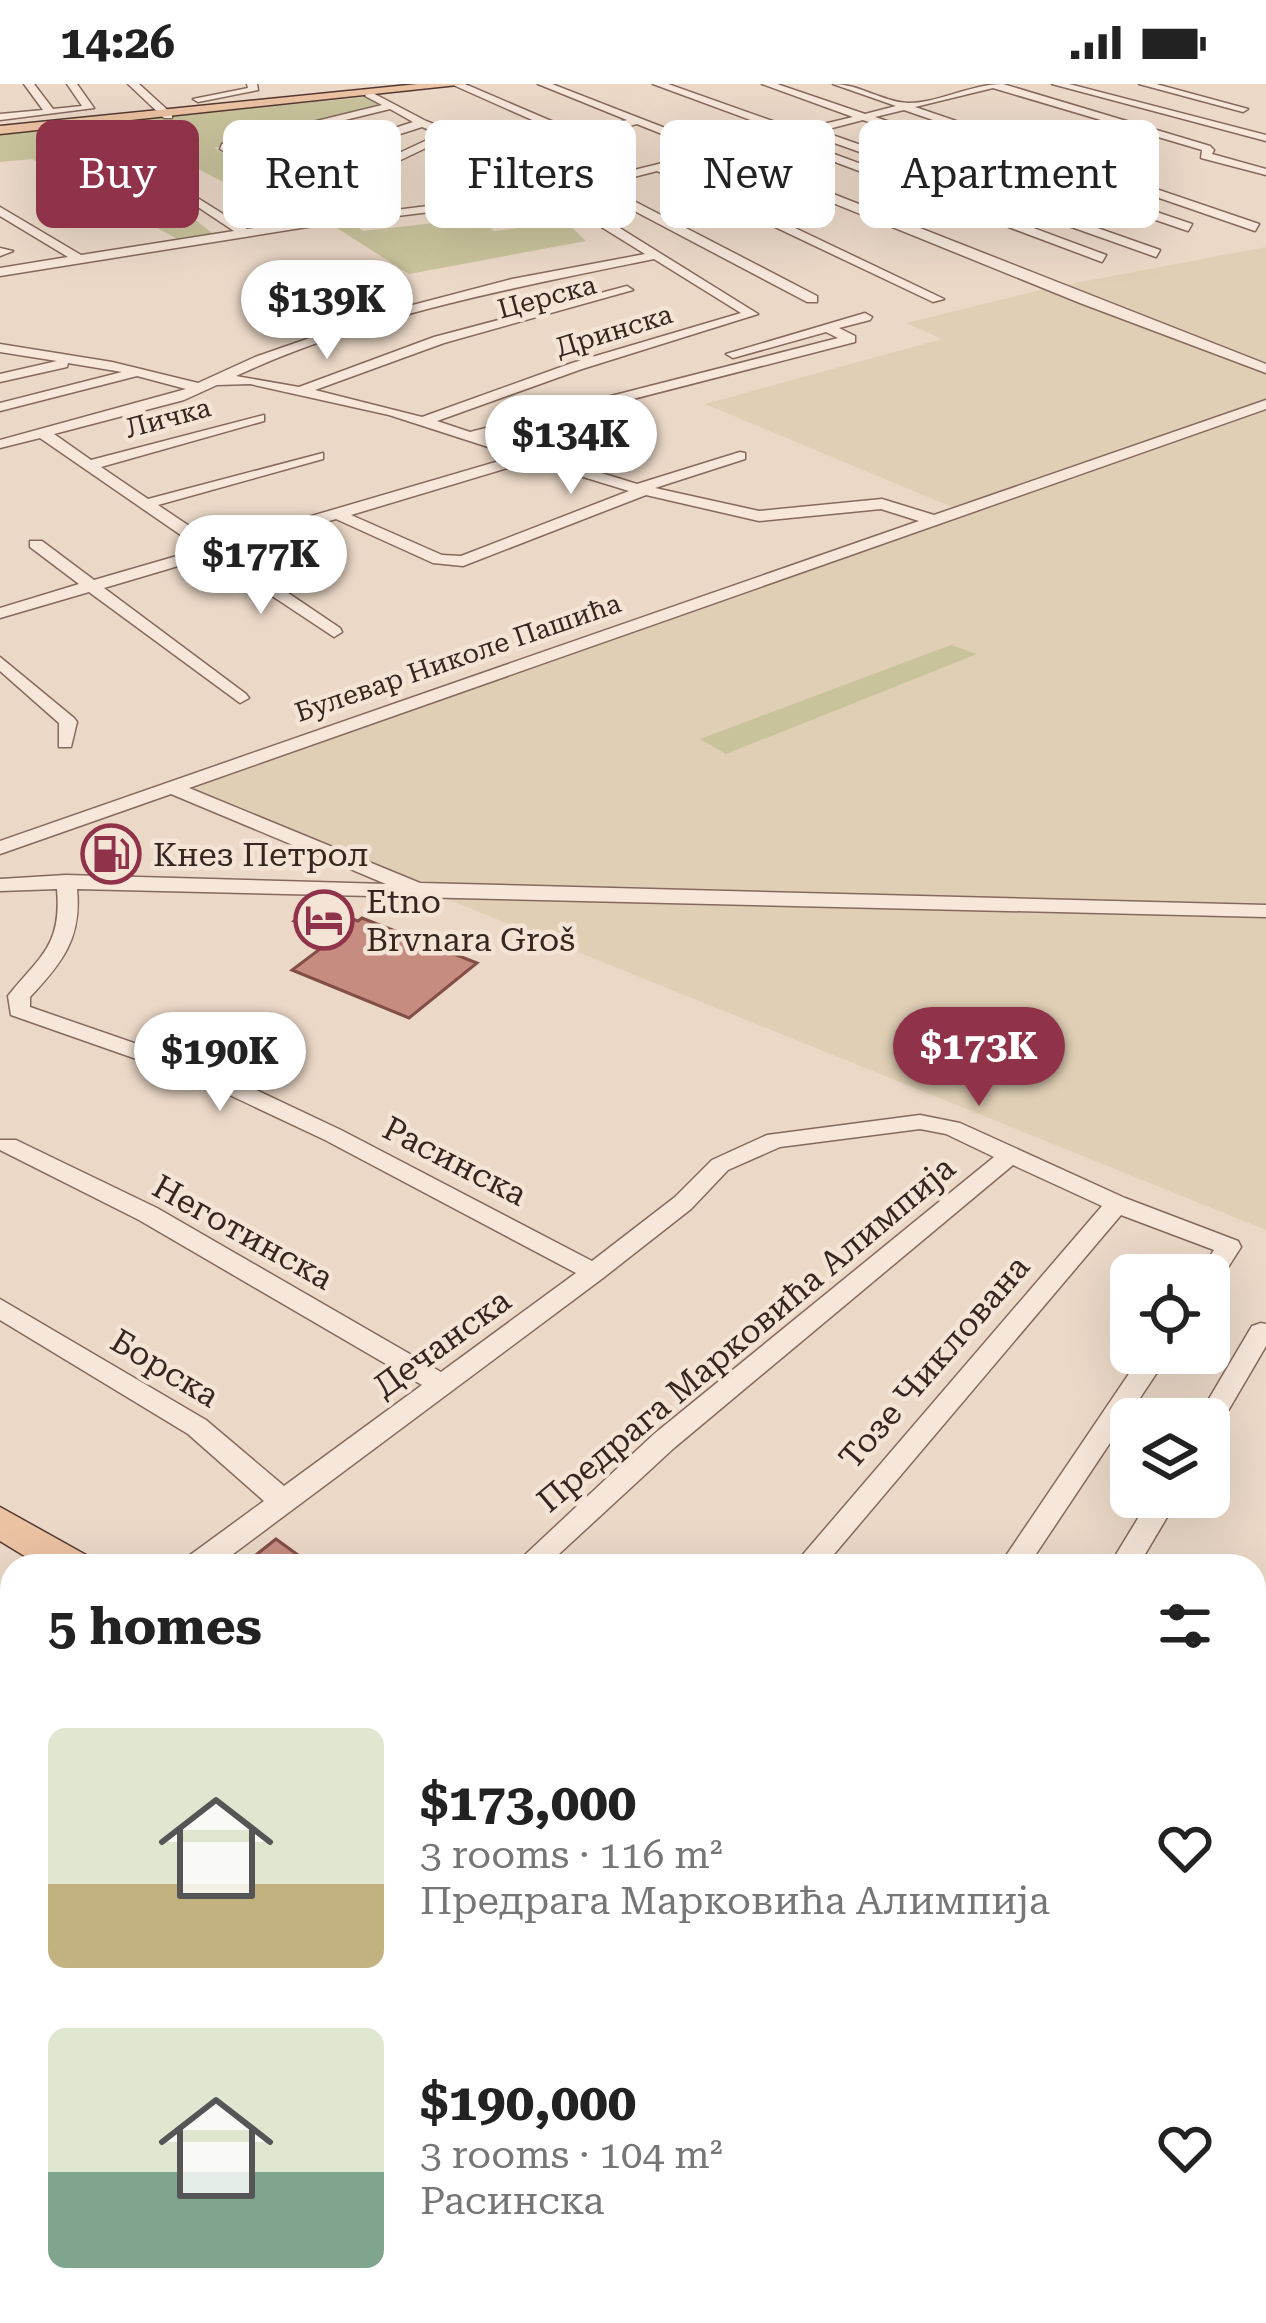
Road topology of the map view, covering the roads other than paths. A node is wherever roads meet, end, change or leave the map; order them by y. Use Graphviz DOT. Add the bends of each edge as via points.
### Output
graph roads {
  1 [pos="29,84"];
  2 [pos="72,84"];
  3 [pos="133,84"];
  4 [pos="183,84"];
  5 [pos="252,84"];
  6 [pos="458,84"];
  7 [pos="543,84"];
  8 [pos="658,84"];
  9 [pos="767,84"];
  10 [pos="838,84"];
  11 [pos="924,84"];
  12 [pos="994,84"];
  13 [pos="1057,84"];
  14 [pos="1144,84"];
  15 [pos="437,85"];
  16 [pos="952,93"];
  17 [pos="373,95"];
  18 [pos="203,106"];
  19 [pos="903,106"];
  20 [pos="1244,109"];
  21 [pos="50,112"];
  22 [pos="168,116"];
  23 [pos="0,117"];
  24 [pos="860,117"];
  25 [pos="301,120"];
  26 [pos="540,120"];
  27 [pos="768,120"];
  28 [pos="640,121"];
  29 [pos="636,122"];
  30 [pos="422,123"];
  31 [pos="835,123"];
  32 [pos="425,124"];
  33 [pos="660,129"];
  34 [pos="0,130"];
  35 [pos="401,130"];
  36 [pos="1266,138"];
  37 [pos="835,142"];
  38 [pos="1209,149"];
  39 [pos="835,158"];
  40 [pos="1266,159"];
  41 [pos="659,168"];
  42 [pos="1266,172"];
  43 [pos="636,174"];
  44 [pos="835,200"];
  45 [pos="199,203"];
  46 [pos="636,207"];
  47 [pos="0,211"];
  48 [pos="1188,227"];
  49 [pos="1255,227"];
  50 [pos="273,228"];
  51 [pos="608,228"];
  52 [pos="244,232"];
  53 [pos="1156,253"];
  54 [pos="652,256"];
  55 [pos="76,257"];
  56 [pos="1102,258"];
  57 [pos="0,272"];
  58 [pos="595,277"];
  59 [pos="627,290"];
  60 [pos="649,296"];
  61 [pos="812,299"];
  62 [pos="938,299"];
  63 [pos="865,317"];
  64 [pos="828,328"];
  65 [pos="0,347"];
  66 [pos="733,354"];
  67 [pos="76,359"];
  68 [pos="1266,369"];
  69 [pos="140,372"];
  70 [pos="0,378"];
  71 [pos="250,380"];
  72 [pos="218,381"];
  73 [pos="200,388"];
  74 [pos="298,392"];
  75 [pos="324,397"];
  76 [pos="1266,404"];
  77 [pos="0,407"];
  78 [pos="259,418"];
  79 [pos="424,421"];
  80 [pos="42,433"];
  81 [pos="469,437"];
  82 [pos="0,444"];
  83 [pos="318,456"];
  84 [pos="740,456"];
  85 [pos="530,457"];
  86 [pos="90,465"];
  87 [pos="640,490"];
  88 [pos="146,504"];
  89 [pos="335,513"];
  90 [pos="933,520"];
  91 [pos="36,544"];
  92 [pos="210,550"];
  93 [pos="91,586"];
  94 [pos="0,613"];
  95 [pos="334,632"];
  96 [pos="0,662"];
  97 [pos="240,698"];
  98 [pos="65,742"];
  99 [pos="172,788"];
  100 [pos="0,848"];
  101 [pos="65,881"];
  102 [pos="0,885"];
  103 [pos="417,889"];
  104 [pos="1266,911"];
  105 [pos="8,1145"];
  106 [pos="1010,1156"];
  107 [pos="1117,1204"];
  108 [pos="1224,1254"];
  109 [pos="594,1272"];
  110 [pos="0,1308"];
  111 [pos="1261,1332"];
  112 [pos="1143,1374"];
  113 [pos="441,1384"];
  114 [pos="1222,1398"];
  115 [pos="284,1502"];
  116 [pos="1153,1518"];
  117 [pos="0,1522"];
  118 [pos="52,1554"];
  119 [pos="212,1554"];
  120 [pos="540,1554"];
  121 [pos="817,1554"];
  122 [pos="1020,1554"];
  123 [pos="1131,1554"];
  1 -- 21 [label="street"];
  2 -- 21 [label="street" via="89,108"];
  3 -- 22 [label="street"];
  4 -- 18 [label="street"];
  5 -- 18 [label="street" via="254,91"];
  6 -- 15 [label="main road"];
  6 -- 26 [label="street"];
  7 -- 28 [label="street"];
  8 -- 27 [label="street"];
  9 -- 24 [label="street"];
  10 -- 19 [label="street"];
  11 -- 16 [label="street"];
  12 -- 16 [label="street"];
  12 -- 38 [label="street"];
  13 -- 36 [label="street"];
  14 -- 20 [label="street"];
  15 -- 17 [label="main road"];
  16 -- 19 [label="street"];
  17 -- 18 [label="main road"];
  17 -- 25 [label="street"];
  17 -- 30 [label="street"];
  18 -- 22 [label="main road"];
  19 -- 24 [label="street"];
  19 -- 49 [label="street"];
  21 -- 23 [label="street"];
  22 -- 34 [label="main road"];
  24 -- 31 [label="street"];
  24 -- 48 [label="street"];
  28 -- 29 [label="street"];
  28 -- 33 [label="street"];
  30 -- 32 [label="street"];
  30 -- 35 [label="street"];
  37 -- 53 [label="street"];
  38 -- 40 [label="street"];
  38 -- 42 [label="street" via="1205,156"];
  39 -- 56 [label="street"];
  41 -- 43 [label="street"];
  41 -- 62 [label="street"];
  44 -- 68 [label="street"];
  45 -- 52 [label="street"];
  46 -- 61 [label="street"];
  47 -- 55 [label="street"];
  50 -- 52 [label="street"];
  51 -- 54 [label="street"];
  52 -- 55 [label="street"];
  54 -- 72 [label="street" via="387,316"];
  54 -- 79 [label="street, Дринска" via="752,314"];
  55 -- 57 [label="street"];
  58 -- 71 [label="street" via="418,322"];
  59 -- 74 [label="street" via="439,340"];
  60 -- 75 [label="street, Церска" via="488,338"];
  63 -- 64 [label="street"];
  64 -- 66 [label="street"];
  64 -- 81 [label="street" via="850,339"];
  65 -- 67 [label="street"];
  67 -- 69 [label="street"];
  67 -- 70 [label="street"];
  69 -- 73 [label="street"];
  69 -- 77 [label="street"];
  71 -- 72 [label="street"];
  71 -- 74 [label="street"];
  72 -- 73 [label="street"];
  73 -- 80 [label="street"];
  74 -- 75 [label="street"];
  75 -- 79 [label="street"];
  76 -- 90 [label="street, Булевар Николе Пашића"];
  78 -- 86 [label="street, Личка"];
  79 -- 81 [label="street"];
  80 -- 82 [label="street"];
  80 -- 86 [label="street"];
  81 -- 85 [label="street"];
  83 -- 88 [label="street"];
  84 -- 87 [label="street"];
  85 -- 87 [label="street"];
  85 -- 89 [label="street"];
  86 -- 88 [label="street"];
  87 -- 89 [label="street" via="454,561"];
  87 -- 90 [label="street" via="768,517 882,504"];
  88 -- 92 [label="street"];
  89 -- 92 [label="street"];
  90 -- 99 [label="street, Булевар Николе Пашића"];
  91 -- 93 [label="street"];
  92 -- 93 [label="street"];
  92 -- 95 [label="street"];
  93 -- 94 [label="street"];
  93 -- 97 [label="street"];
  96 -- 98 [label="street" via="68,722"];
  99 -- 100 [label="street, Булевар Николе Пашића"];
  99 -- 103 [label="street"];
  101 -- 102 [label="street"];
  101 -- 103 [label="street" via="307,893"];
  101 -- 109 [label="street, Расинска" via="68,936 19,995 20,1010 210,1077"];
  103 -- 104 [label="street"];
  105 -- 113 [label="street, Неготинска" via="148,1214"];
  106 -- 107 [label="street, Дечанска"];
  106 -- 109 [label="street, Дечанска" via="920,1122 775,1140 720,1165"];
  106 -- 120 [label="street, Предрага Марковића Алимпија" via="664,1441"];
  107 -- 108 [label="street, Дечанска" via="1229,1247"];
  107 -- 121 [label="street, Тозе Чиклована"];
  109 -- 113 [label="street, Дечанска"];
  110 -- 115 [label="street, Борска" via="197,1427"];
  111 -- 114 [label="street"];
  112 -- 122 [label="street"];
  113 -- 115 [label="street, Дечанска"];
  115 -- 119 [label="street, Дечанска"];
  116 -- 123 [label="street"];
  117 -- 118 [label="main road"];
}
